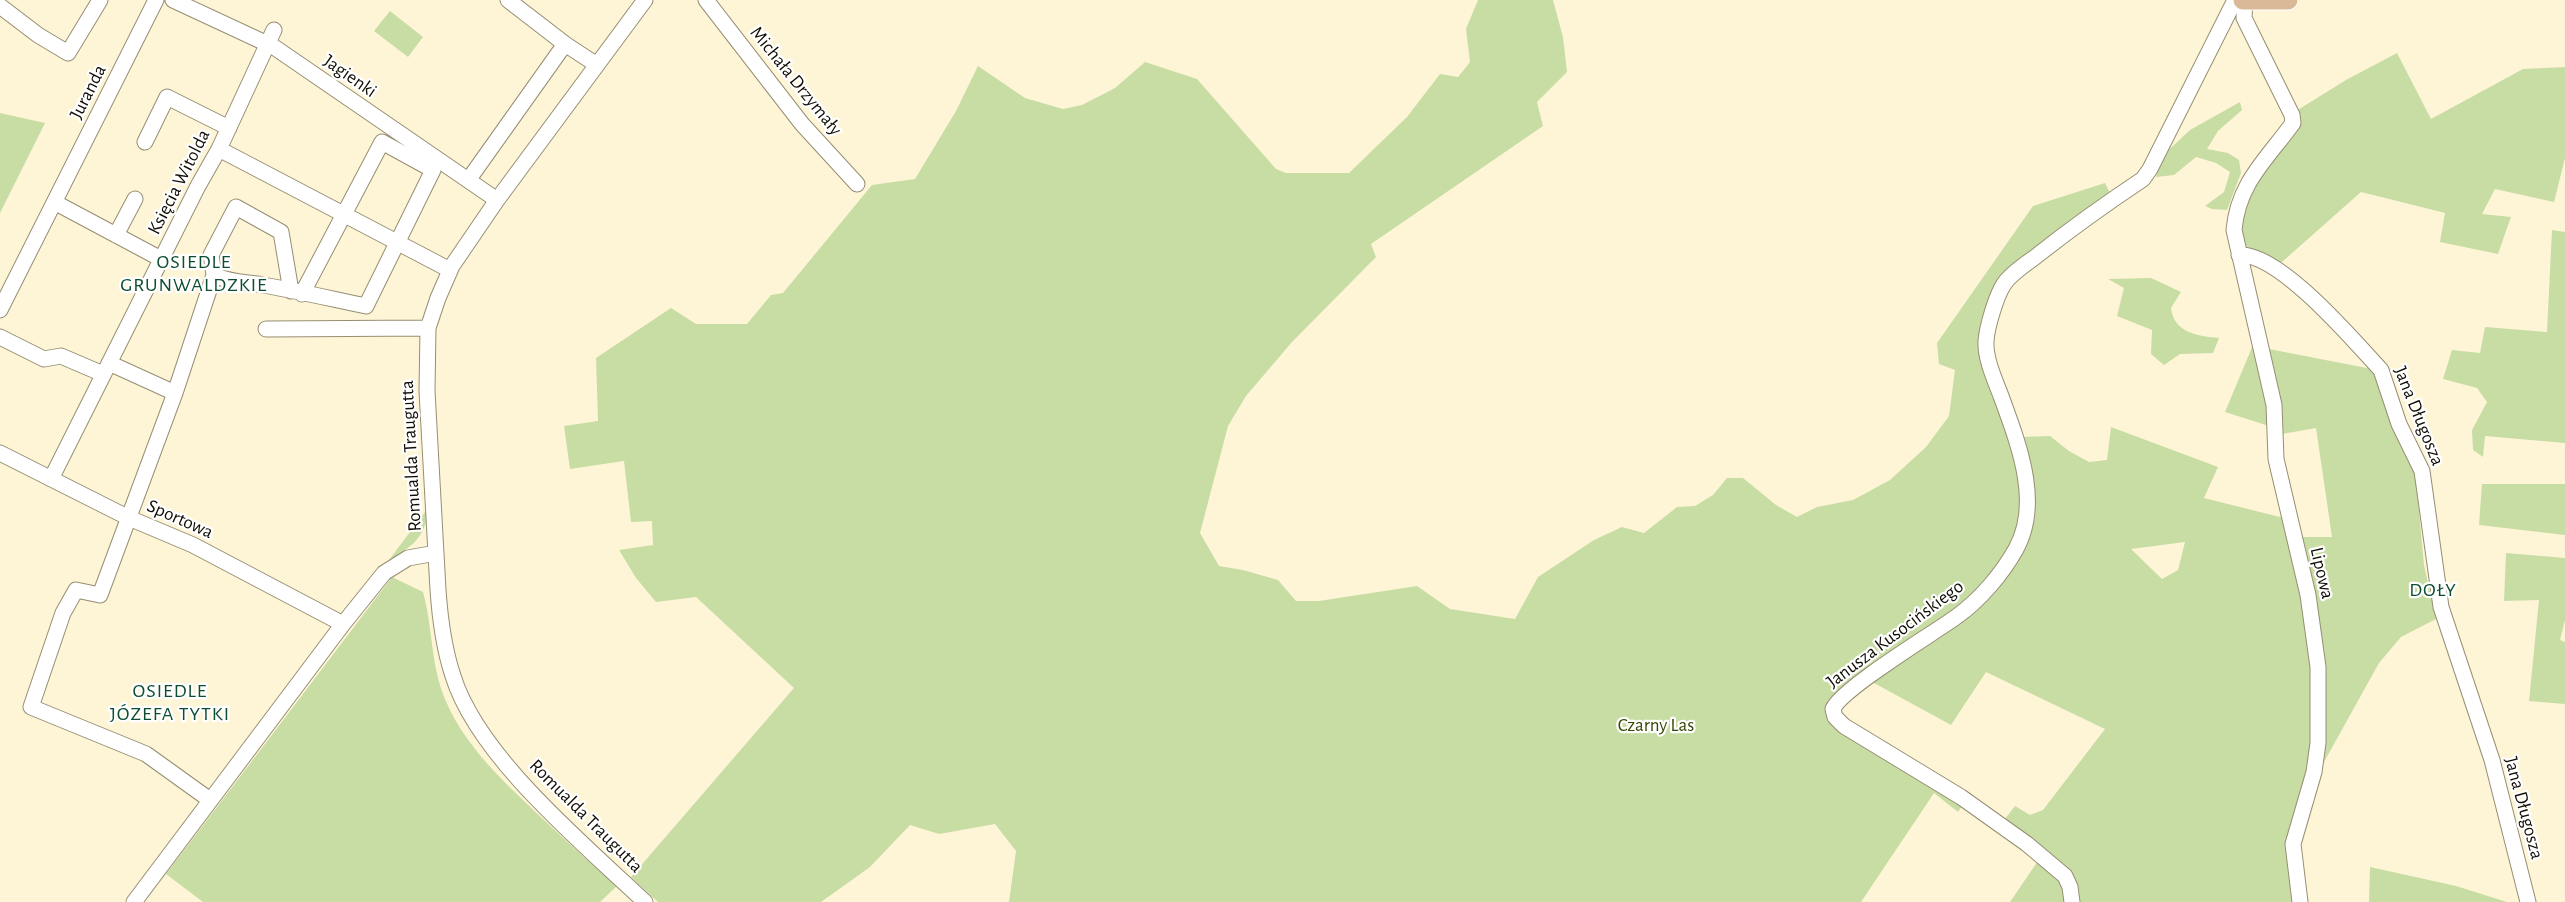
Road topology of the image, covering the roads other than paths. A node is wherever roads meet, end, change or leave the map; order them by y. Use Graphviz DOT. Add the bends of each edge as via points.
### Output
graph roads {
  1 [pos="100,0"];
  2 [pos="156,0"];
  3 [pos="172,0"];
  4 [pos="508,0"];
  5 [pos="645,0"];
  6 [pos="706,0"];
  7 [pos="2242,0"];
  8 [pos="2288,0"];
  9 [pos="0,6"];
  10 [pos="274,30"];
  11 [pos="565,44"];
  12 [pos="268,45"];
  13 [pos="597,65"];
  14 [pos="229,128"];
  15 [pos="145,142"];
  16 [pos="219,149"];
  17 [pos="469,179"];
  18 [pos="857,184"];
  19 [pos="135,199"];
  20 [pos="497,200"];
  21 [pos="56,203"];
  22 [pos="344,213"];
  23 [pos="116,235"];
  24 [pos="398,241"];
  25 [pos="2239,255"];
  26 [pos="161,259"];
  27 [pos="450,270"];
  28 [pos="214,276"];
  29 [pos="297,292"];
  30 [pos="0,310"];
  31 [pos="428,328"];
  32 [pos="266,329"];
  33 [pos="0,336"];
  34 [pos="106,369"];
  35 [pos="175,393"];
  36 [pos="0,453"];
  37 [pos="51,479"];
  38 [pos="129,518"];
  39 [pos="436,552"];
  40 [pos="343,624"];
  41 [pos="210,800"];
  42 [pos="134,902"];
  43 [pos="646,902"];
  44 [pos="2072,902"];
  45 [pos="2300,902"];
  46 [pos="2528,902"];
  1 -- 9 [label="street" via="68,53"];
  2 -- 21 [label="street, Juranda"];
  3 -- 12 [label="street, Jagienki"];
  4 -- 11 [label="street"];
  5 -- 13 [label="street, Romualda Traugutta"];
  6 -- 18 [label="street, Michała Drzymały" via="802,124"];
  7 -- 8 [label="main road"];
  7 -- 25 [label="street" via="2244,18 2292,114 2293,123 2245,186 2234,230"];
  7 -- 44 [label="street, Janusza Kusocińskiego" via="2143,179 2004,283 1986,342 1993,376 2014,430 2026,480 2028,521 2016,548 1996,580 1959,615 1876,671 1839,700 1833,709 1835,717 1844,726 1962,797 2035,850 2065,876"];
  10 -- 12 [label="street, Księcia Witolda"];
  11 -- 13 [label="street"];
  11 -- 17 [label="street"];
  12 -- 14 [label="street, Księcia Witolda"];
  12 -- 17 [label="street, Jagienki"];
  13 -- 20 [label="street, Romualda Traugutta"];
  14 -- 15 [label="street" via="167,97"];
  14 -- 16 [label="street, Księcia Witolda"];
  16 -- 22 [label="street"];
  16 -- 26 [label="street, Księcia Witolda"];
  17 -- 20 [label="street, Jagienki"];
  19 -- 23 [label="street"];
  20 -- 27 [label="street, Romualda Traugutta"];
  21 -- 23 [label="street"];
  21 -- 30 [label="street, Juranda"];
  22 -- 24 [label="street"];
  22 -- 24 [label="street" via="382,142 433,170"];
  22 -- 29 [label="street"];
  23 -- 26 [label="street"];
  24 -- 27 [label="street"];
  24 -- 29 [label="street" via="366,306"];
  25 -- 45 [label="street, Lipowa" via="2274,405 2276,459 2308,595 2318,667 2318,744 2314,772 2293,844"];
  25 -- 46 [label="street, Jana Długosza" via="2249,254 2303,289 2381,370 2400,424 2422,471 2441,607 2492,760"];
  26 -- 34 [label="street, Księcia Witolda"];
  27 -- 31 [label="street, Romualda Traugutta"];
  28 -- 29 [label="street" via="229,282 262,284"];
  28 -- 29 [label="street" via="211,255 236,207 281,232"];
  28 -- 35 [label="street"];
  31 -- 32 [label="street"];
  31 -- 39 [label="street, Romualda Traugutta" via="427,391"];
  33 -- 34 [label="street" via="44,359 61,356"];
  34 -- 35 [label="street"];
  34 -- 37 [label="street, Księcia Witolda"];
  35 -- 38 [label="street"];
  36 -- 37 [label="street, Sportowa"];
  37 -- 38 [label="street, Sportowa"];
  38 -- 40 [label="street, Sportowa" via="193,545"];
  38 -- 41 [label="street" via="100,595 76,590 63,613 31,707 146,754"];
  39 -- 40 [label="street" via="413,556 390,568"];
  39 -- 43 [label="street, Romualda Traugutta" via="440,619 453,677 481,733 505,764 549,810"];
  40 -- 41 [label="street"];
  41 -- 42 [label="street"];
}
